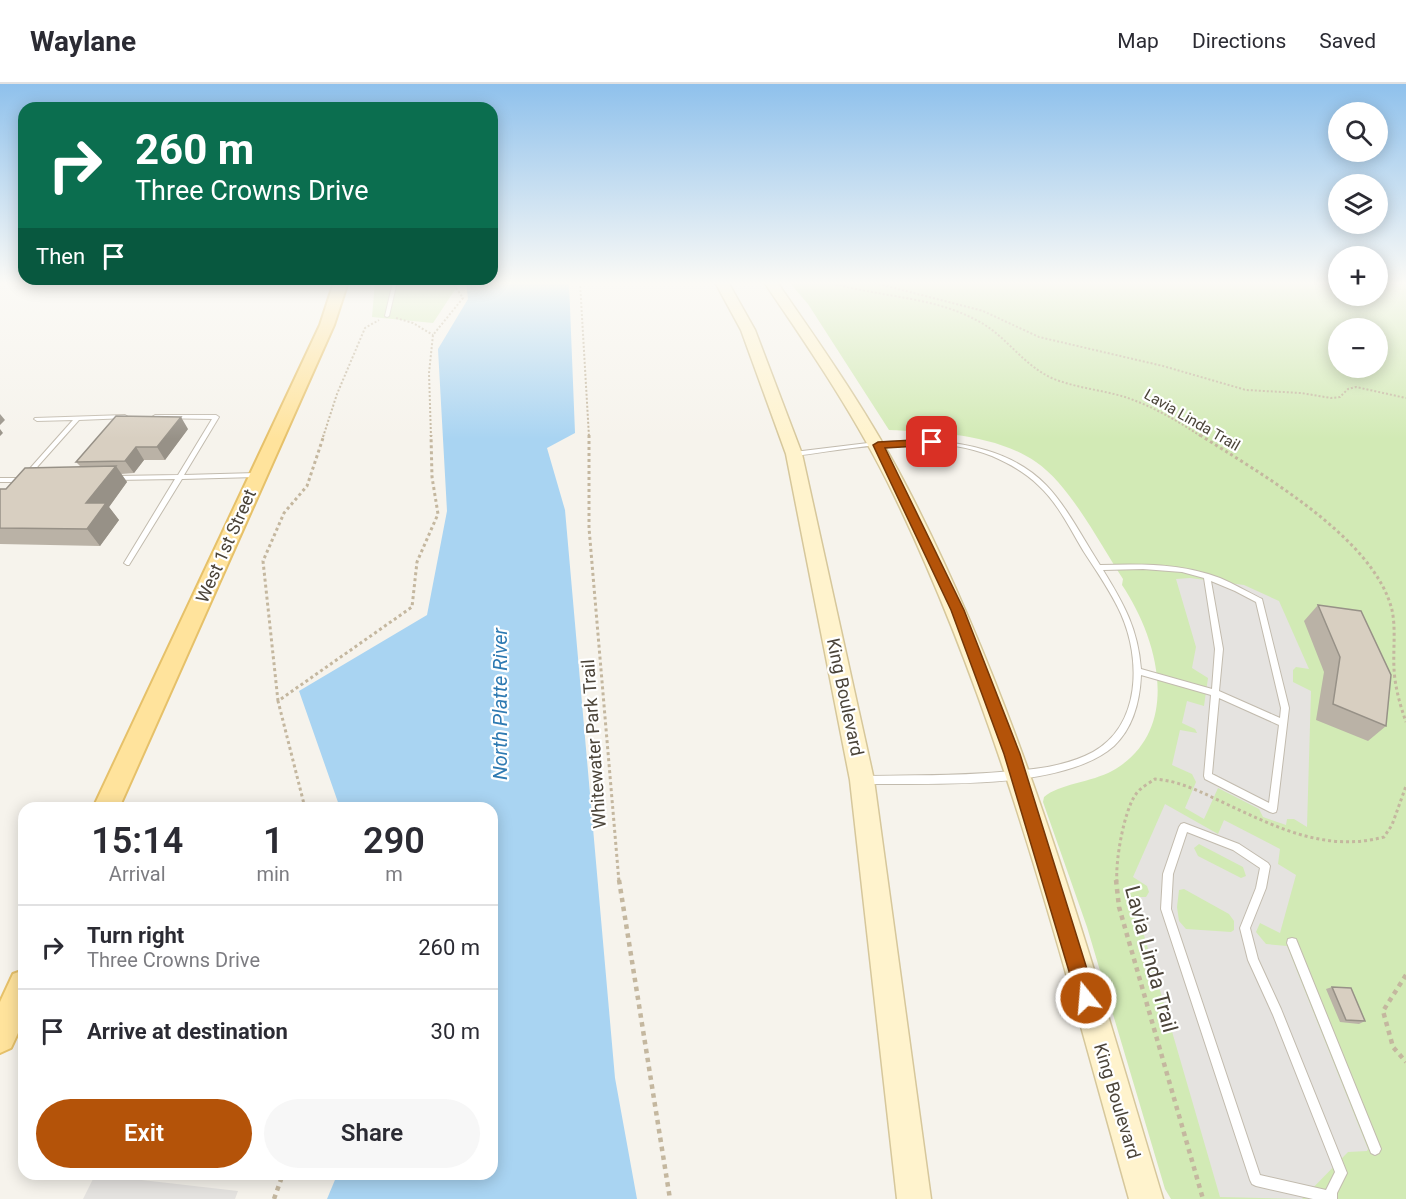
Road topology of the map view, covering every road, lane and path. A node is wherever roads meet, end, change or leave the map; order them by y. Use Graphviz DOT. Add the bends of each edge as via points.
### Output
graph roads {
  1 [pos="323,334"];
  2 [pos="362,334"];
  3 [pos="583,334"];
  4 [pos="749,334"];
  5 [pos="809,334"];
  6 [pos="998,334"];
  7 [pos="1031,334"];
  8 [pos="433,335"];
  9 [pos="1406,398"];
  10 [pos="132,417"];
  11 [pos="144,417"];
  12 [pos="76,418"];
  13 [pos="37,419"];
  14 [pos="878,445"];
  15 [pos="794,454"];
  16 [pos="259,475"];
  17 [pos="181,477"];
  18 [pos="102,478"];
  19 [pos="0,480"];
  20 [pos="23,480"];
  21 [pos="34,480"];
  22 [pos="128,563"];
  23 [pos="1098,568"];
  24 [pos="1207,576"];
  25 [pos="1137,671"];
  26 [pos="1216,693"];
  27 [pos="278,700"];
  28 [pos="1406,722"];
  29 [pos="1283,723"];
  30 [pos="1020,775"];
  31 [pos="862,780"];
  32 [pos="1406,786"];
  33 [pos="109,802"];
  34 [pos="304,802"];
  35 [pos="1292,943"];
  36 [pos="1406,975"];
  37 [pos="18,998"];
  38 [pos="0,1037"];
  39 [pos="1406,1062"];
  40 [pos="1375,1149"];
  41 [pos="281,1180"];
  42 [pos="1331,1198"];
  43 [pos="274,1199"];
  44 [pos="670,1199"];
  45 [pos="914,1199"];
  46 [pos="1146,1199"];
  47 [pos="1203,1199"];
  1 -- 16 [label="main road, West 1st Street"];
  2 -- 27 [label="path" via="337,394 307,486 284,513 263,561"];
  3 -- 44 [label="path, Whitewater Park Trail" via="590,453 589,528 620,894"];
  4 -- 15 [label="street, King Boulevard"];
  5 -- 14 [label="street, King Boulevard"];
  6 -- 28 [label="path, Lavia Linda Trail" via="1042,373 1153,409 1219,447 1308,505 1347,541 1375,575 1391,605 1396,631 1394,666"];
  7 -- 9 [label="path" via="1246,390 1331,399 1356,387"];
  8 -- 27 [label="path" via="429,384 432,477 438,514 417,562 412,607"];
  10 -- 12 [label="lane"];
  11 -- 17 [label="lane" via="216,417"];
  12 -- 13 [label="lane"];
  12 -- 20 [label="lane"];
  14 -- 15 [label="lane"];
  14 -- 23 [label="lane" via="950,444 1010,462 1046,488"];
  14 -- 30 [label="street, King Boulevard" via="957,610"];
  15 -- 31 [label="street, King Boulevard"];
  16 -- 17 [label="lane"];
  16 -- 33 [label="main road, West 1st Street"];
  17 -- 18 [label="lane"];
  17 -- 22 [label="lane"];
  19 -- 20 [label="lane"];
  20 -- 21 [label="lane"];
  23 -- 24 [label="lane" via="1182,568"];
  23 -- 25 [label="lane" via="1125,616"];
  24 -- 26 [label="lane" via="1219,650"];
  24 -- 29 [label="lane" via="1229,583 1259,601 1285,708"];
  25 -- 26 [label="lane"];
  25 -- 30 [label="lane" via="1132,714 1120,734 1104,749 1080,763"];
  26 -- 29 [label="lane"];
  26 -- 29 [label="lane" via="1208,776 1273,809"];
  27 -- 34 [label="path"];
  30 -- 31 [label="lane"];
  30 -- 46 [label="street, King Boulevard"];
  31 -- 45 [label="street, King Boulevard"];
  32 -- 47 [label="path, Lavia Linda Trail" via="1384,837 1357,845 1273,825 1175,781 1155,780 1136,794 1115,866 1119,907"];
  35 -- 40 [label="lane"];
  36 -- 39 [label="path" via="1383,1011 1393,1047"];
  37 -- 38 [label="main road"];
  41 -- 43 [label="path"];
  42 -- 42 [label="lane" via="1256,1179 1166,909 1168,874 1184,827 1236,847 1265,866 1245,928 1253,960 1341,1173"];
}
